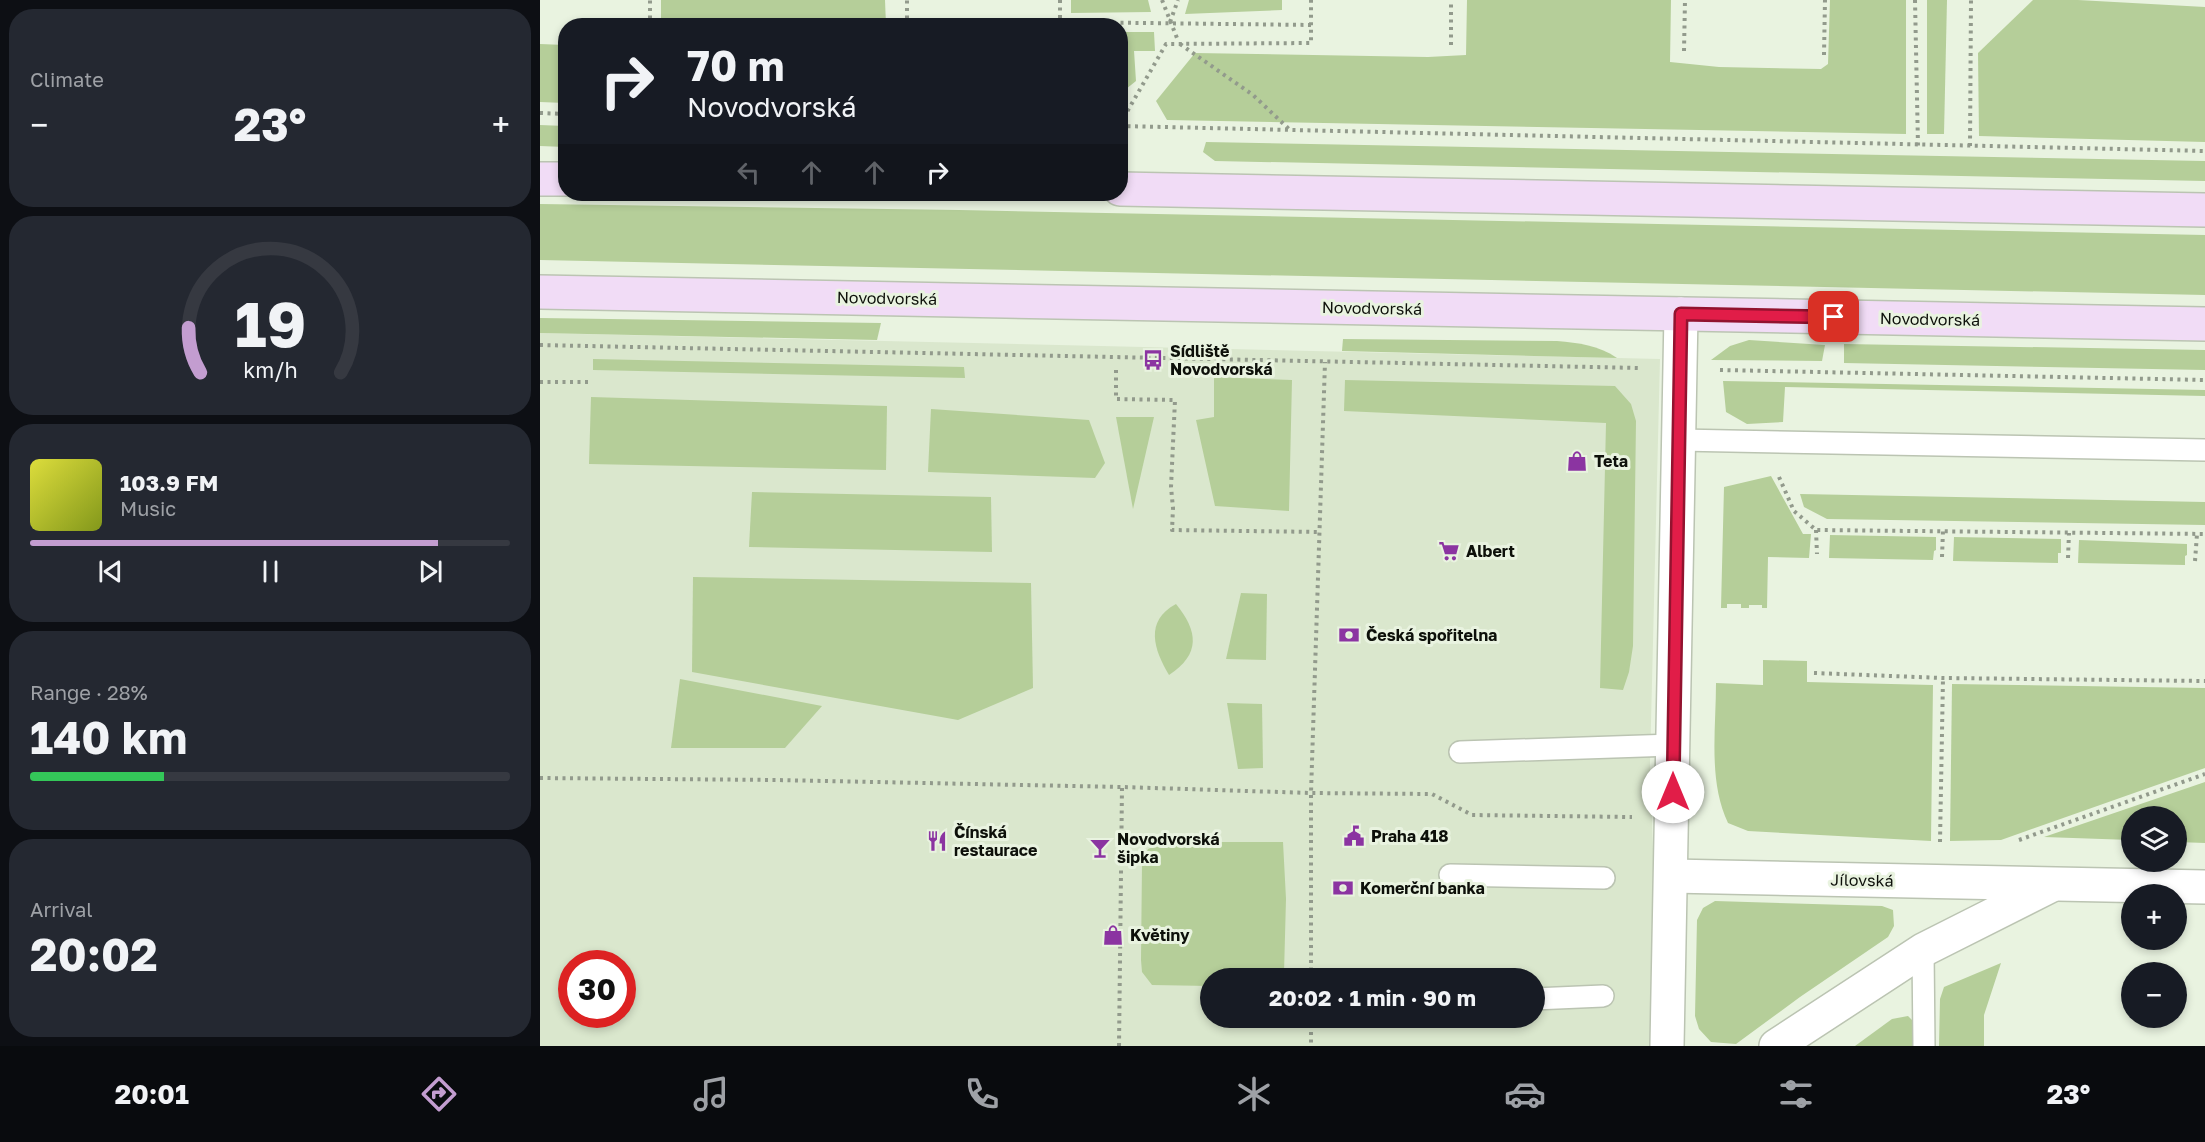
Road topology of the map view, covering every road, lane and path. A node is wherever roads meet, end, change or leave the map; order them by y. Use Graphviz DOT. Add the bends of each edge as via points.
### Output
graph roads {
  1 [pos="650,0"];
  2 [pos="907,0"];
  3 [pos="1060,0"];
  4 [pos="1162,0"];
  5 [pos="1178,0"];
  6 [pos="1311,0"];
  7 [pos="1451,0"];
  8 [pos="1685,0"];
  9 [pos="1825,0"];
  10 [pos="1915,0"];
  11 [pos="1971,0"];
  12 [pos="650,18"];
  13 [pos="907,18"];
  14 [pos="1060,18"];
  15 [pos="1128,23"];
  16 [pos="1170,23"];
  17 [pos="1311,25"];
  18 [pos="1177,38"];
  19 [pos="1180,44"];
  20 [pos="1451,45"];
  21 [pos="1684,51"];
  22 [pos="1824,55"];
  23 [pos="1128,111"];
  24 [pos="540,113"];
  25 [pos="558,114"];
  26 [pos="1128,125"];
  27 [pos="1290,130"];
  28 [pos="1918,146"];
  29 [pos="1971,146"];
  30 [pos="2205,151"];
  31 [pos="540,178"];
  32 [pos="558,179"];
  33 [pos="1128,189"];
  34 [pos="2205,210"];
  35 [pos="540,292"];
  36 [pos="1681,314"];
  37 [pos="2205,324"];
  38 [pos="540,345"];
  39 [pos="1325,362"];
  40 [pos="1680,369"];
  41 [pos="1116,370"];
  42 [pos="2205,380"];
  43 [pos="540,382"];
  44 [pos="592,382"];
  45 [pos="1678,440"];
  46 [pos="2205,450"];
  47 [pos="1778,474"];
  48 [pos="1816,530"];
  49 [pos="1943,531"];
  50 [pos="1319,532"];
  51 [pos="2069,533"];
  52 [pos="2197,534"];
  53 [pos="2205,534"];
  54 [pos="1817,554"];
  55 [pos="1942,557"];
  56 [pos="2068,558"];
  57 [pos="2195,561"];
  58 [pos="1814,673"];
  59 [pos="1943,678"];
  60 [pos="2205,681"];
  61 [pos="1673,745"];
  62 [pos="1460,752"];
  63 [pos="2205,774"];
  64 [pos="540,778"];
  65 [pos="1122,787"];
  66 [pos="1311,793"];
  67 [pos="1673,816"];
  68 [pos="1450,875"];
  69 [pos="1671,876"];
  70 [pos="1604,878"];
  71 [pos="1939,881"];
  72 [pos="2014,883"];
  73 [pos="2054,884"];
  74 [pos="2205,887"];
  75 [pos="1923,950"];
  76 [pos="1311,968"];
  77 [pos="1603,996"];
  78 [pos="1545,999"];
  79 [pos="1311,1028"];
  80 [pos="1119,1046"];
  81 [pos="1311,1046"];
  82 [pos="1667,1046"];
  83 [pos="1776,1046"];
  84 [pos="1924,1046"];
  1 -- 12 [label="path"];
  2 -- 13 [label="path"];
  3 -- 14 [label="path"];
  4 -- 16 [label="path"];
  5 -- 16 [label="path"];
  6 -- 17 [label="path"];
  7 -- 20 [label="path"];
  8 -- 21 [label="path"];
  9 -- 22 [label="path"];
  10 -- 28 [label="path"];
  11 -- 29 [label="path"];
  15 -- 16 [label="path"];
  16 -- 17 [label="path"];
  16 -- 18 [label="path"];
  17 -- 19 [label="path" via="1311,43"];
  19 -- 23 [label="path" via="1166,44"];
  19 -- 27 [label="path" via="1253,95"];
  24 -- 25 [label="path"];
  26 -- 27 [label="path"];
  27 -- 28 [label="path"];
  28 -- 29 [label="path"];
  29 -- 30 [label="path"];
  31 -- 32 [label="main road"];
  33 -- 34 [label="main road"];
  35 -- 36 [label="main road, Novodvorská"];
  36 -- 37 [label="main road, Novodvorská"];
  36 -- 40 [label="street"];
  38 -- 39 [label="path"];
  39 -- 40 [label="path"];
  39 -- 50 [label="path"];
  40 -- 42 [label="path"];
  40 -- 45 [label="street"];
  41 -- 50 [label="path" via="1116,399 1175,400 1172,530"];
  43 -- 44 [label="path"];
  45 -- 46 [label="lane"];
  45 -- 61 [label="street"];
  47 -- 48 [label="path" via="1794,511"];
  48 -- 49 [label="path"];
  48 -- 54 [label="path"];
  49 -- 51 [label="path"];
  49 -- 55 [label="path"];
  50 -- 66 [label="path"];
  51 -- 52 [label="path"];
  51 -- 56 [label="path"];
  52 -- 53 [label="path"];
  52 -- 57 [label="path"];
  58 -- 59 [label="path"];
  59 -- 60 [label="path"];
  59 -- 71 [label="path"];
  61 -- 62 [label="lane"];
  61 -- 67 [label="street"];
  63 -- 72 [label="path" via="2018,840"];
  64 -- 65 [label="path"];
  65 -- 66 [label="path"];
  65 -- 80 [label="path"];
  66 -- 67 [label="path" via="1432,794 1472,815"];
  66 -- 76 [label="path"];
  67 -- 69 [label="street"];
  68 -- 70 [label="lane"];
  69 -- 71 [label="street, Jílovská"];
  69 -- 82 [label="street"];
  71 -- 72 [label="street, Jílovská"];
  72 -- 73 [label="street, Jílovská"];
  73 -- 74 [label="street, Jílovská"];
  73 -- 75 [label="street, Jílovská"];
  75 -- 83 [label="street, Jílovská"];
  75 -- 84 [label="lane"];
  77 -- 78 [label="lane"];
  79 -- 81 [label="path"];
}
